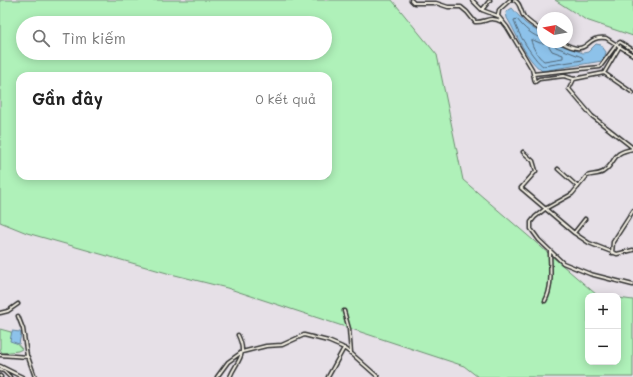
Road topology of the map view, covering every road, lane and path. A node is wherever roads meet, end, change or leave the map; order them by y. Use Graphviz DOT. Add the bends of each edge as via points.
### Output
graph roads {
  1 [pos="411,0"];
  2 [pos="472,0"];
  3 [pos="490,0"];
  4 [pos="510,0"];
  5 [pos="514,0"];
  6 [pos="414,2"];
  7 [pos="482,10"];
  8 [pos="498,16"];
  9 [pos="504,24"];
  10 [pos="537,27"];
  11 [pos="617,44"];
  12 [pos="620,46"];
  13 [pos="573,47"];
  14 [pos="633,50"];
  15 [pos="633,55"];
  16 [pos="604,73"];
  17 [pos="534,74"];
  18 [pos="574,79"];
  19 [pos="633,93"];
  20 [pos="633,148"];
  21 [pos="524,152"];
  22 [pos="558,169"];
  23 [pos="578,187"];
  24 [pos="545,209"];
  25 [pos="633,211"];
  26 [pos="584,219"];
  27 [pos="574,233"];
  28 [pos="633,250"];
  29 [pos="550,251"];
  30 [pos="612,253"];
  31 [pos="633,285"];
  32 [pos="545,301"];
  33 [pos="18,304"];
  34 [pos="344,311"];
  35 [pos="0,313"];
  36 [pos="18,316"];
  37 [pos="238,335"];
  38 [pos="344,348"];
  39 [pos="243,352"];
  40 [pos="351,353"];
  41 [pos="0,355"];
  42 [pos="26,356"];
  43 [pos="0,366"];
  44 [pos="0,370"];
  45 [pos="10,377"];
  46 [pos="22,377"];
  47 [pos="35,377"];
  48 [pos="217,377"];
  49 [pos="230,377"];
  50 [pos="328,377"];
  51 [pos="378,377"];
  1 -- 6 [label="street"];
  2 -- 7 [label="street"];
  3 -- 7 [label="street"];
  4 -- 8 [label="street" via="499,10"];
  5 -- 10 [label="street" via="530,23"];
  6 -- 9 [label="street" via="463,8 475,22 492,19"];
  7 -- 8 [label="street"];
  8 -- 9 [label="street"];
  9 -- 17 [label="street"];
  11 -- 12 [label="street"];
  11 -- 13 [label="street" via="600,37 582,48"];
  11 -- 14 [label="street" via="620,42"];
  11 -- 17 [label="street" via="600,67"];
  12 -- 15 [label="street"];
  12 -- 16 [label="street"];
  16 -- 18 [label="street"];
  16 -- 19 [label="street"];
  17 -- 18 [label="street" via="535,82 539,79 564,76"];
  18 -- 20 [label="street" via="569,89 585,108 598,122"];
  20 -- 23 [label="street" via="618,153 605,171 587,176"];
  21 -- 24 [label="street" via="533,161 536,171 521,188"];
  22 -- 23 [label="street"];
  23 -- 24 [label="street" via="572,194"];
  24 -- 27 [label="street"];
  24 -- 29 [label="street" via="535,217 530,226 532,232"];
  25 -- 30 [label="street" via="612,242"];
  26 -- 27 [label="street"];
  27 -- 30 [label="street" via="594,246"];
  28 -- 30 [label="street"];
  29 -- 31 [label="street" via="563,263 582,271"];
  29 -- 32 [label="street" via="550,288"];
  33 -- 35 [label="street"];
  34 -- 40 [label="street"];
  36 -- 42 [label="street" via="23,329"];
  37 -- 39 [label="street"];
  38 -- 39 [label="street" via="304,335 282,345"];
  38 -- 40 [label="street"];
  38 -- 50 [label="street"];
  39 -- 48 [label="street" via="228,362"];
  39 -- 49 [label="street"];
  40 -- 51 [label="street"];
  41 -- 42 [label="street"];
  42 -- 47 [label="street" via="30,360"];
  43 -- 46 [label="street"];
  44 -- 45 [label="street"];
}
